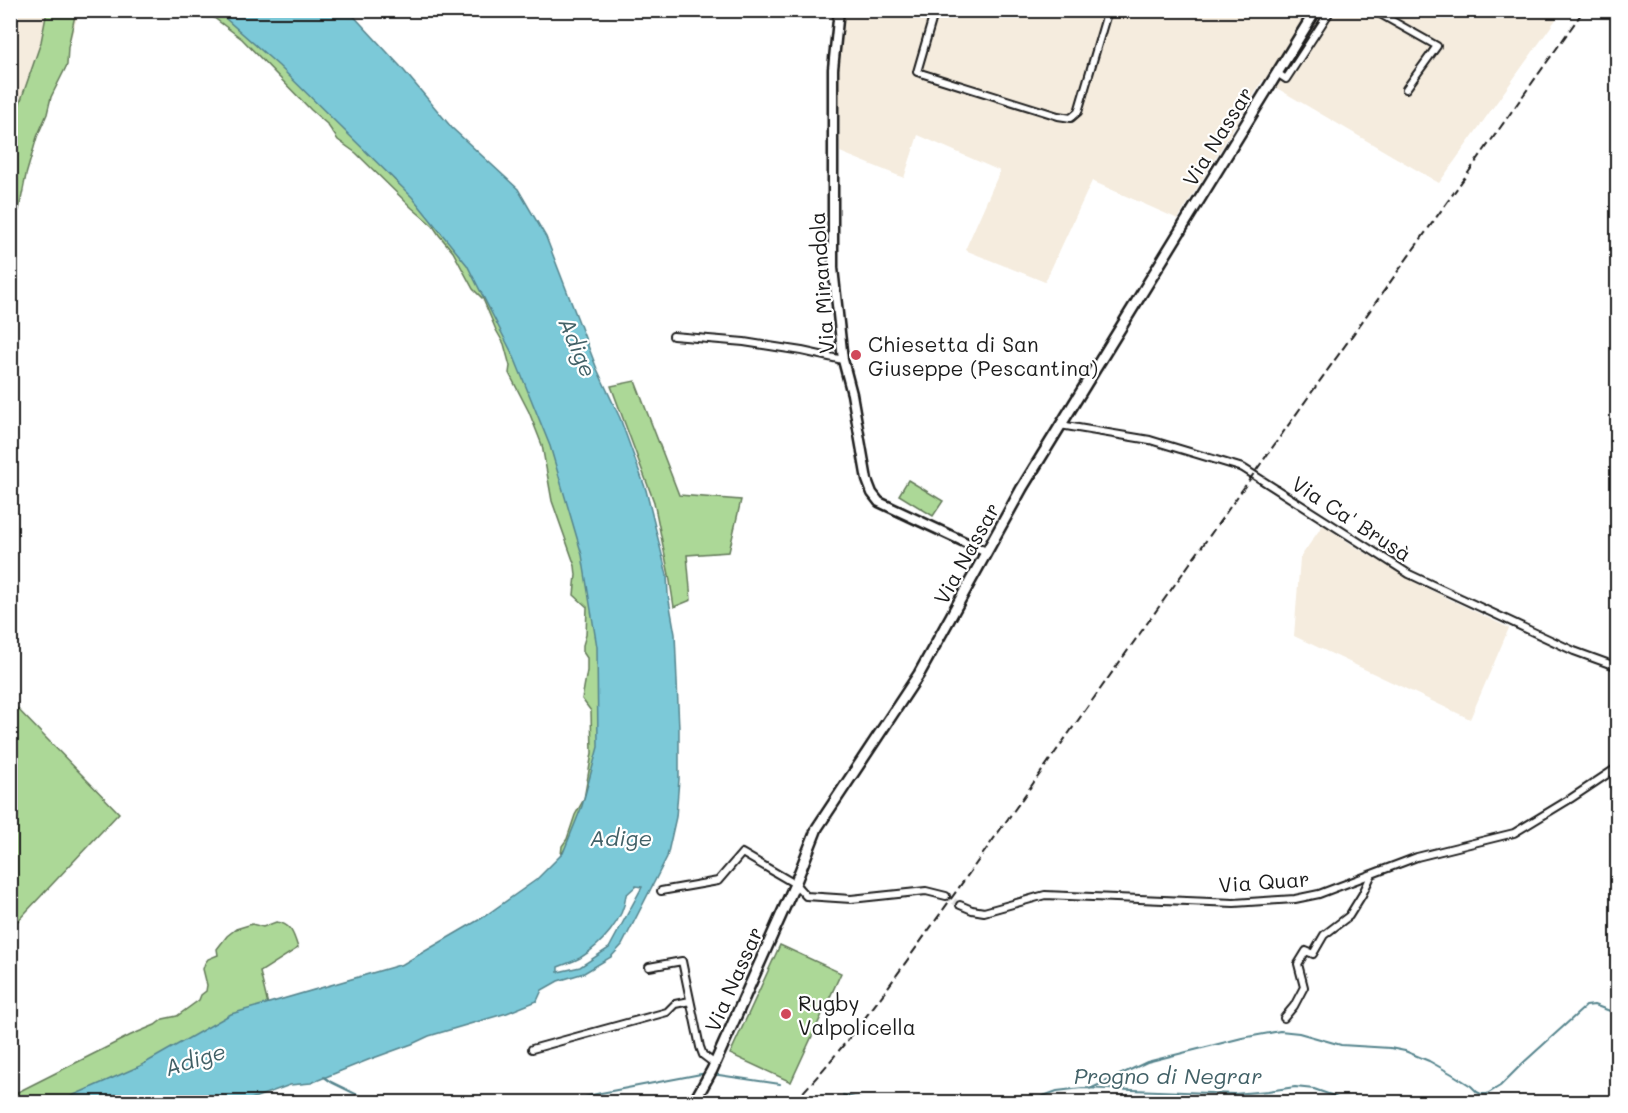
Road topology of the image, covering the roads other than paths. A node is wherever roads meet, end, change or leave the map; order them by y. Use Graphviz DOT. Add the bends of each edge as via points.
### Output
graph roads {
  1 [pos="839,10"];
  2 [pos="935,10"];
  3 [pos="1107,10"];
  4 [pos="1316,10"];
  5 [pos="1331,10"];
  6 [pos="1373,10"];
  7 [pos="1277,73"];
  8 [pos="1406,89"];
  9 [pos="673,336"];
  10 [pos="843,360"];
  11 [pos="1060,425"];
  12 [pos="986,552"];
  13 [pos="1617,667"];
  14 [pos="1617,767"];
  15 [pos="1372,874"];
  16 [pos="795,884"];
  17 [pos="661,891"];
  18 [pos="945,896"];
  19 [pos="960,905"];
  20 [pos="649,967"];
  21 [pos="690,1000"];
  22 [pos="1284,1018"];
  23 [pos="532,1049"];
  24 [pos="714,1067"];
  25 [pos="694,1102"];
  1 -- 10 [label="street, Via Mirandola" via="833,69 833,268"];
  2 -- 3 [label="street" via="917,72 1071,118 1078,112"];
  4 -- 7 [label="main road, Via Nassar"];
  5 -- 7 [label="street, Via Nassar" via="1286,79"];
  6 -- 8 [label="street" via="1437,46"];
  7 -- 11 [label="main road, Via Nassar"];
  9 -- 10 [label="street" via="744,342"];
  10 -- 12 [label="street, Via Mirandola" via="872,493 879,502"];
  11 -- 12 [label="main road, Via Nassar"];
  11 -- 13 [label="street, Via Ca' Brusà" via="1150,440 1243,468 1409,574"];
  12 -- 16 [label="main road, Via Nassar" via="919,674 816,828"];
  14 -- 15 [label="street, Via Quar" via="1514,833 1417,857"];
  15 -- 19 [label="street, Via Quar" via="1319,894 1269,902 1044,895 984,912"];
  15 -- 22 [label="street" via="1349,916 1324,935 1313,954 1306,951 1298,964 1304,987"];
  16 -- 17 [label="street" via="742,853 718,881"];
  16 -- 18 [label="street" via="806,896 851,899 927,891"];
  16 -- 24 [label="main road, Via Nassar"];
  20 -- 21 [label="street, Via Nassar" via="682,961"];
  21 -- 23 [label="street" via="675,1004 667,1012"];
  21 -- 24 [label="street, Via Nassar" via="700,1047"];
  24 -- 25 [label="main road, Via Nassar"];
}
